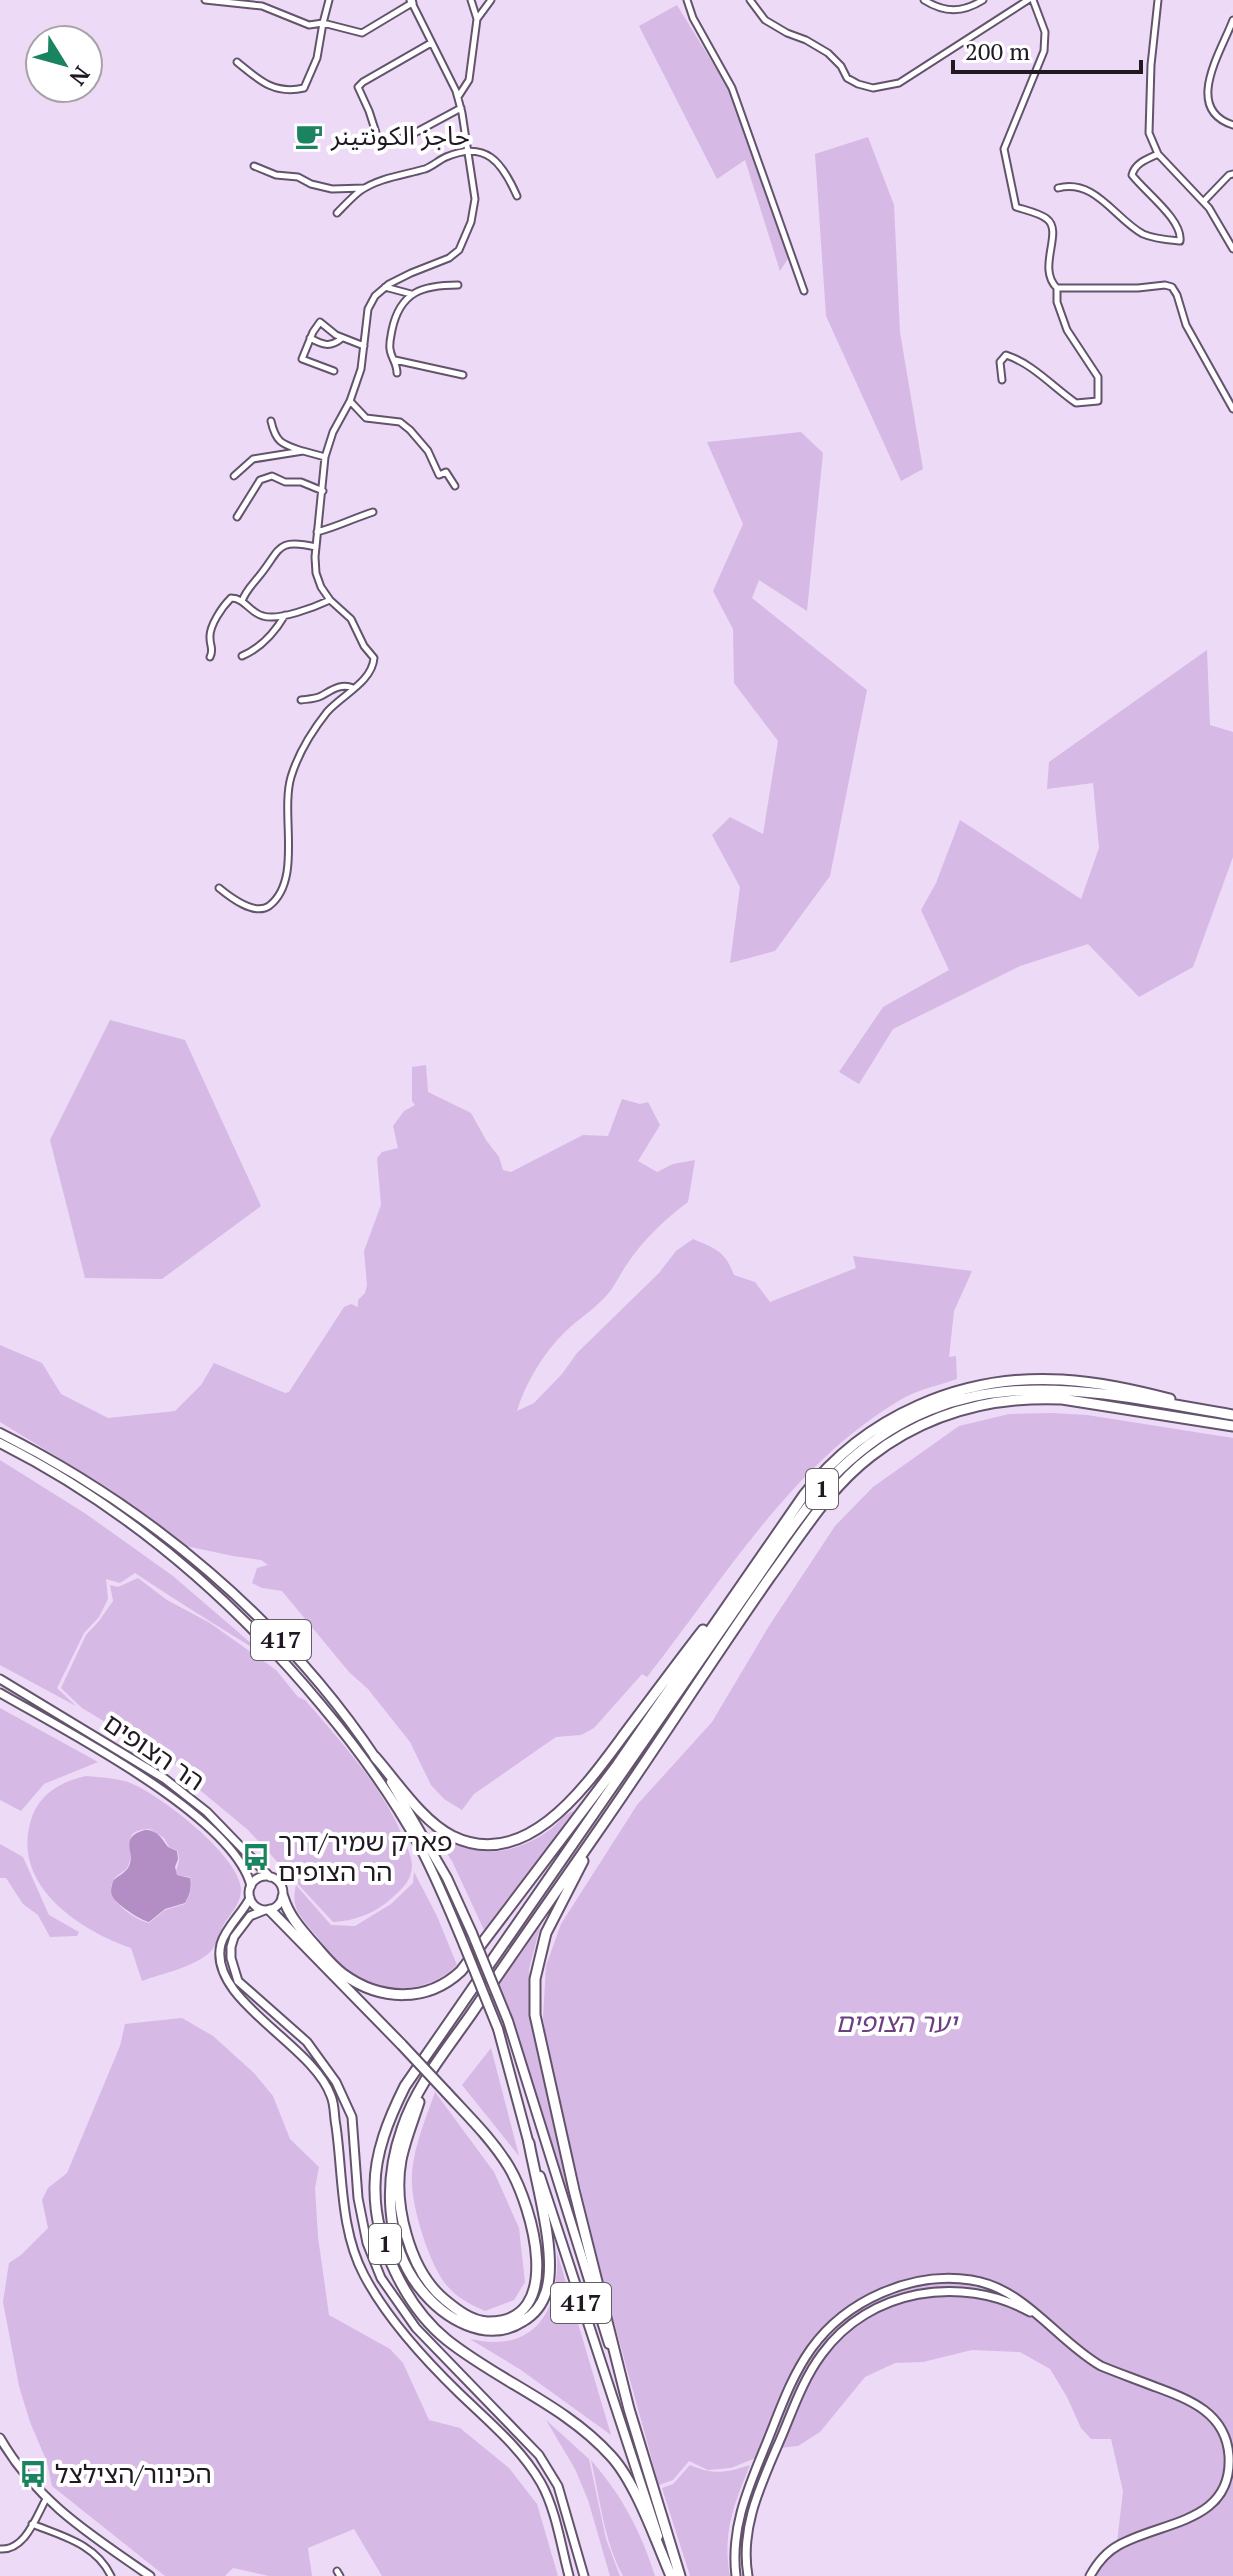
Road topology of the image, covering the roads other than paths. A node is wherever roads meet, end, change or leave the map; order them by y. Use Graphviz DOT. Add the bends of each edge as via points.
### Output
graph roads {
  1 [pos="205,0"];
  2 [pos="329,0"];
  3 [pos="471,0"];
  4 [pos="491,0"];
  5 [pos="687,0"];
  6 [pos="750,0"];
  7 [pos="924,0"];
  8 [pos="983,0"];
  9 [pos="1030,0"];
  10 [pos="1158,0"];
  11 [pos="411,1"];
  12 [pos="477,19"];
  13 [pos="1233,20"];
  14 [pos="323,23"];
  15 [pos="431,43"];
  16 [pos="237,62"];
  17 [pos="458,98"];
  18 [pos="461,108"];
  19 [pos="1233,125"];
  20 [pos="469,152"];
  21 [pos="1158,154"];
  22 [pos="254,166"];
  23 [pos="1233,174"];
  24 [pos="365,188"];
  25 [pos="1058,188"];
  26 [pos="517,196"];
  27 [pos="1204,201"];
  28 [pos="337,213"];
  29 [pos="1233,249"];
  30 [pos="458,285"];
  31 [pos="384,287"];
  32 [pos="1057,288"];
  33 [pos="804,291"];
  34 [pos="411,294"];
  35 [pos="310,338"];
  36 [pos="342,338"];
  37 [pos="364,346"];
  38 [pos="394,360"];
  39 [pos="334,371"];
  40 [pos="397,373"];
  41 [pos="463,375"];
  42 [pos="1002,380"];
  43 [pos="350,401"];
  44 [pos="1233,409"];
  45 [pos="271,421"];
  46 [pos="303,451"];
  47 [pos="325,457"];
  48 [pos="234,476"];
  49 [pos="455,486"];
  50 [pos="323,491"];
  51 [pos="373,512"];
  52 [pos="237,517"];
  53 [pos="317,532"];
  54 [pos="316,547"];
  55 [pos="330,600"];
  56 [pos="242,601"];
  57 [pos="286,615"];
  58 [pos="242,656"];
  59 [pos="210,657"];
  60 [pos="353,688"];
  61 [pos="301,700"];
  62 [pos="219,888"];
  63 [pos="1233,1415"];
  64 [pos="1233,1426"];
  65 [pos="0,1433"];
  66 [pos="0,1443"];
  67 [pos="764,1551"];
  68 [pos="0,1679"];
  69 [pos="0,1693"];
  70 [pos="375,1757"];
  71 [pos="607,1818"];
  72 [pos="270,1877"];
  73 [pos="251,1886"];
  74 [pos="283,1897"];
  75 [pos="250,1898"];
  76 [pos="267,1910"];
  77 [pos="427,2079"];
  78 [pos="529,2143"];
  79 [pos="1048,2325"];
  80 [pos="629,2409"];
  81 [pos="0,2438"];
  82 [pos="46,2499"];
  83 [pos="32,2524"];
  84 [pos="0,2549"];
  85 [pos="111,2576"];
  86 [pos="150,2576"];
  87 [pos="569,2576"];
  88 [pos="584,2576"];
  89 [pos="670,2576"];
  90 [pos="680,2576"];
  91 [pos="736,2576"];
  92 [pos="748,2576"];
  93 [pos="1090,2576"];
  1 -- 14 [label="street" via="262,6 309,25"];
  2 -- 14 [label="street"];
  3 -- 12 [label="street"];
  4 -- 12 [label="street"];
  5 -- 33 [label="street" via="732,88"];
  6 -- 9 [label="street" via="765,20 828,53 847,78 873,88 899,83"];
  7 -- 8 [label="street" via="942,10 959,11"];
  9 -- 32 [label="street" via="1045,32 1044,51 1004,149 1016,207 1048,219 1052,226 1048,270"];
  10 -- 21 [label="street" via="1148,117"];
  11 -- 14 [label="street" via="362,33"];
  11 -- 15 [label="street"];
  12 -- 17 [label="street" via="469,80"];
  13 -- 19 [label="street" via="1209,79 1209,105 1217,119"];
  14 -- 16 [label="street" via="317,58 304,88 276,88"];
  15 -- 17 [label="street"];
  15 -- 18 [label="street" via="358,87 380,145"];
  17 -- 18 [label="street"];
  18 -- 20 [label="street"];
  20 -- 24 [label="street"];
  20 -- 26 [label="street" via="492,156"];
  20 -- 31 [label="street" via="475,199 459,250"];
  21 -- 25 [label="street" via="1140,163 1132,175 1174,220 1180,241 1145,235 1080,188"];
  21 -- 27 [label="street"];
  22 -- 24 [label="street" via="332,189"];
  23 -- 27 [label="street"];
  24 -- 28 [label="street"];
  27 -- 29 [label="street"];
  30 -- 34 [label="street"];
  31 -- 34 [label="street"];
  31 -- 37 [label="street" via="368,309"];
  32 -- 42 [label="street" via="1067,330 1098,377 1098,401 1076,403 1006,355 1000,362"];
  32 -- 44 [label="street" via="1172,287 1186,325"];
  34 -- 38 [label="street" via="394,322 389,346"];
  35 -- 36 [label="street" via="334,345"];
  35 -- 36 [label="street" via="320,322"];
  35 -- 39 [label="street" via="302,359"];
  36 -- 37 [label="street"];
  37 -- 43 [label="street"];
  38 -- 40 [label="street"];
  38 -- 41 [label="street"];
  43 -- 47 [label="street"];
  43 -- 49 [label="street" via="366,418 400,422 410,430 439,475 446,472"];
  45 -- 46 [label="street" via="280,442"];
  46 -- 47 [label="street"];
  46 -- 48 [label="street" via="253,459"];
  47 -- 50 [label="street"];
  50 -- 52 [label="street" via="272,476 260,480"];
  50 -- 53 [label="street"];
  51 -- 53 [label="street"];
  53 -- 54 [label="street"];
  54 -- 55 [label="street" via="316,573"];
  54 -- 56 [label="street" via="299,543 274,552"];
  55 -- 57 [label="street"];
  55 -- 60 [label="street" via="351,619 374,658 369,673"];
  56 -- 57 [label="street" via="264,617"];
  56 -- 59 [label="street" via="231,598 224,606 210,631"];
  57 -- 58 [label="street"];
  60 -- 61 [label="street" via="339,687"];
  60 -- 62 [label="street" via="317,726 291,779 284,888 263,908 238,902"];
  63 -- 67 [label="highway" via="1062,1380 989,1383 946,1394 893,1417 853,1443 816,1479"];
  63 -- 89 [label="highway, 1" via="1068,1390 983,1393 913,1418 848,1461 762,1571 400,2096 383,2138 375,2190 380,2226 401,2283 447,2340 572,2420 613,2458 631,2486"];
  64 -- 71 [label="highway, 1" via="1039,1398 978,1405 905,1433 867,1459 822,1505"];
  65 -- 70 [label="main road, 417" via="139,1518 235,1595 287,1647"];
  66 -- 78 [label="main road, 417, bridge" via="83,1492 217,1593 282,1659 354,1745 419,1844 464,1945 498,2029"];
  67 -- 70 [label="highway" via="580,1791 525,1836 481,1844 448,1834 419,1810"];
  67 -- 74 [label="highway" via="615,1768 451,1981 415,1995 367,1988 333,1965 292,1920"];
  68 -- 72 [label="main road, הר הצופים" via="165,1779 207,1812"];
  69 -- 73 [label="main road, הר הצופים" via="181,1804 238,1859"];
  70 -- 80 [label="main road, 417, bridge" via="447,1878 508,2021"];
  71 -- 77 [label="highway"];
  71 -- 80 [label="highway, 1" via="546,1933 534,1995 542,2050"];
  72 -- 73 [label="main road"];
  72 -- 74 [label="main road" via="282,1886"];
  73 -- 75 [label="main road"];
  74 -- 76 [label="main road"];
  75 -- 76 [label="main road"];
  75 -- 87 [label="main road" via="221,1946 224,1972 238,1999 310,2063 332,2097 349,2236 363,2273 412,2342 500,2432 541,2483"];
  76 -- 77 [label="highway, bridge" via="446,2092 510,2170 523,2198 537,2278 532,2298 520,2311 496,2321 472,2318 434,2292 407,2236 401,2162"];
  76 -- 88 [label="main road" via="250,1916 234,1937 231,1958 238,1981 307,2042 336,2082 352,2117 358,2198 381,2278 416,2328 539,2455 558,2486"];
  77 -- 78 [label="highway" via="398,2140 390,2187 392,2222 419,2287 446,2313 479,2330 504,2329 523,2321 539,2307 548,2287 546,2237"];
  78 -- 89 [label="main road, 417"];
  79 -- 91 [label="main road" via="999,2289 957,2279 894,2289 837,2321 800,2367 745,2494 734,2546"];
  79 -- 92 [label="main road" via="1029,2311 983,2293 942,2291 898,2299 844,2330 810,2373 756,2498 745,2547"];
  79 -- 93 [label="main road" via="1101,2366 1196,2403 1216,2420 1228,2447 1224,2485 1208,2507 1195,2517 1119,2545"];
  80 -- 90 [label="highway, 1"];
  81 -- 82 [label="main road"];
  82 -- 83 [label="street"];
  82 -- 86 [label="main road"];
  83 -- 84 [label="street" via="16,2546"];
  83 -- 85 [label="street" via="90,2549"];
}
